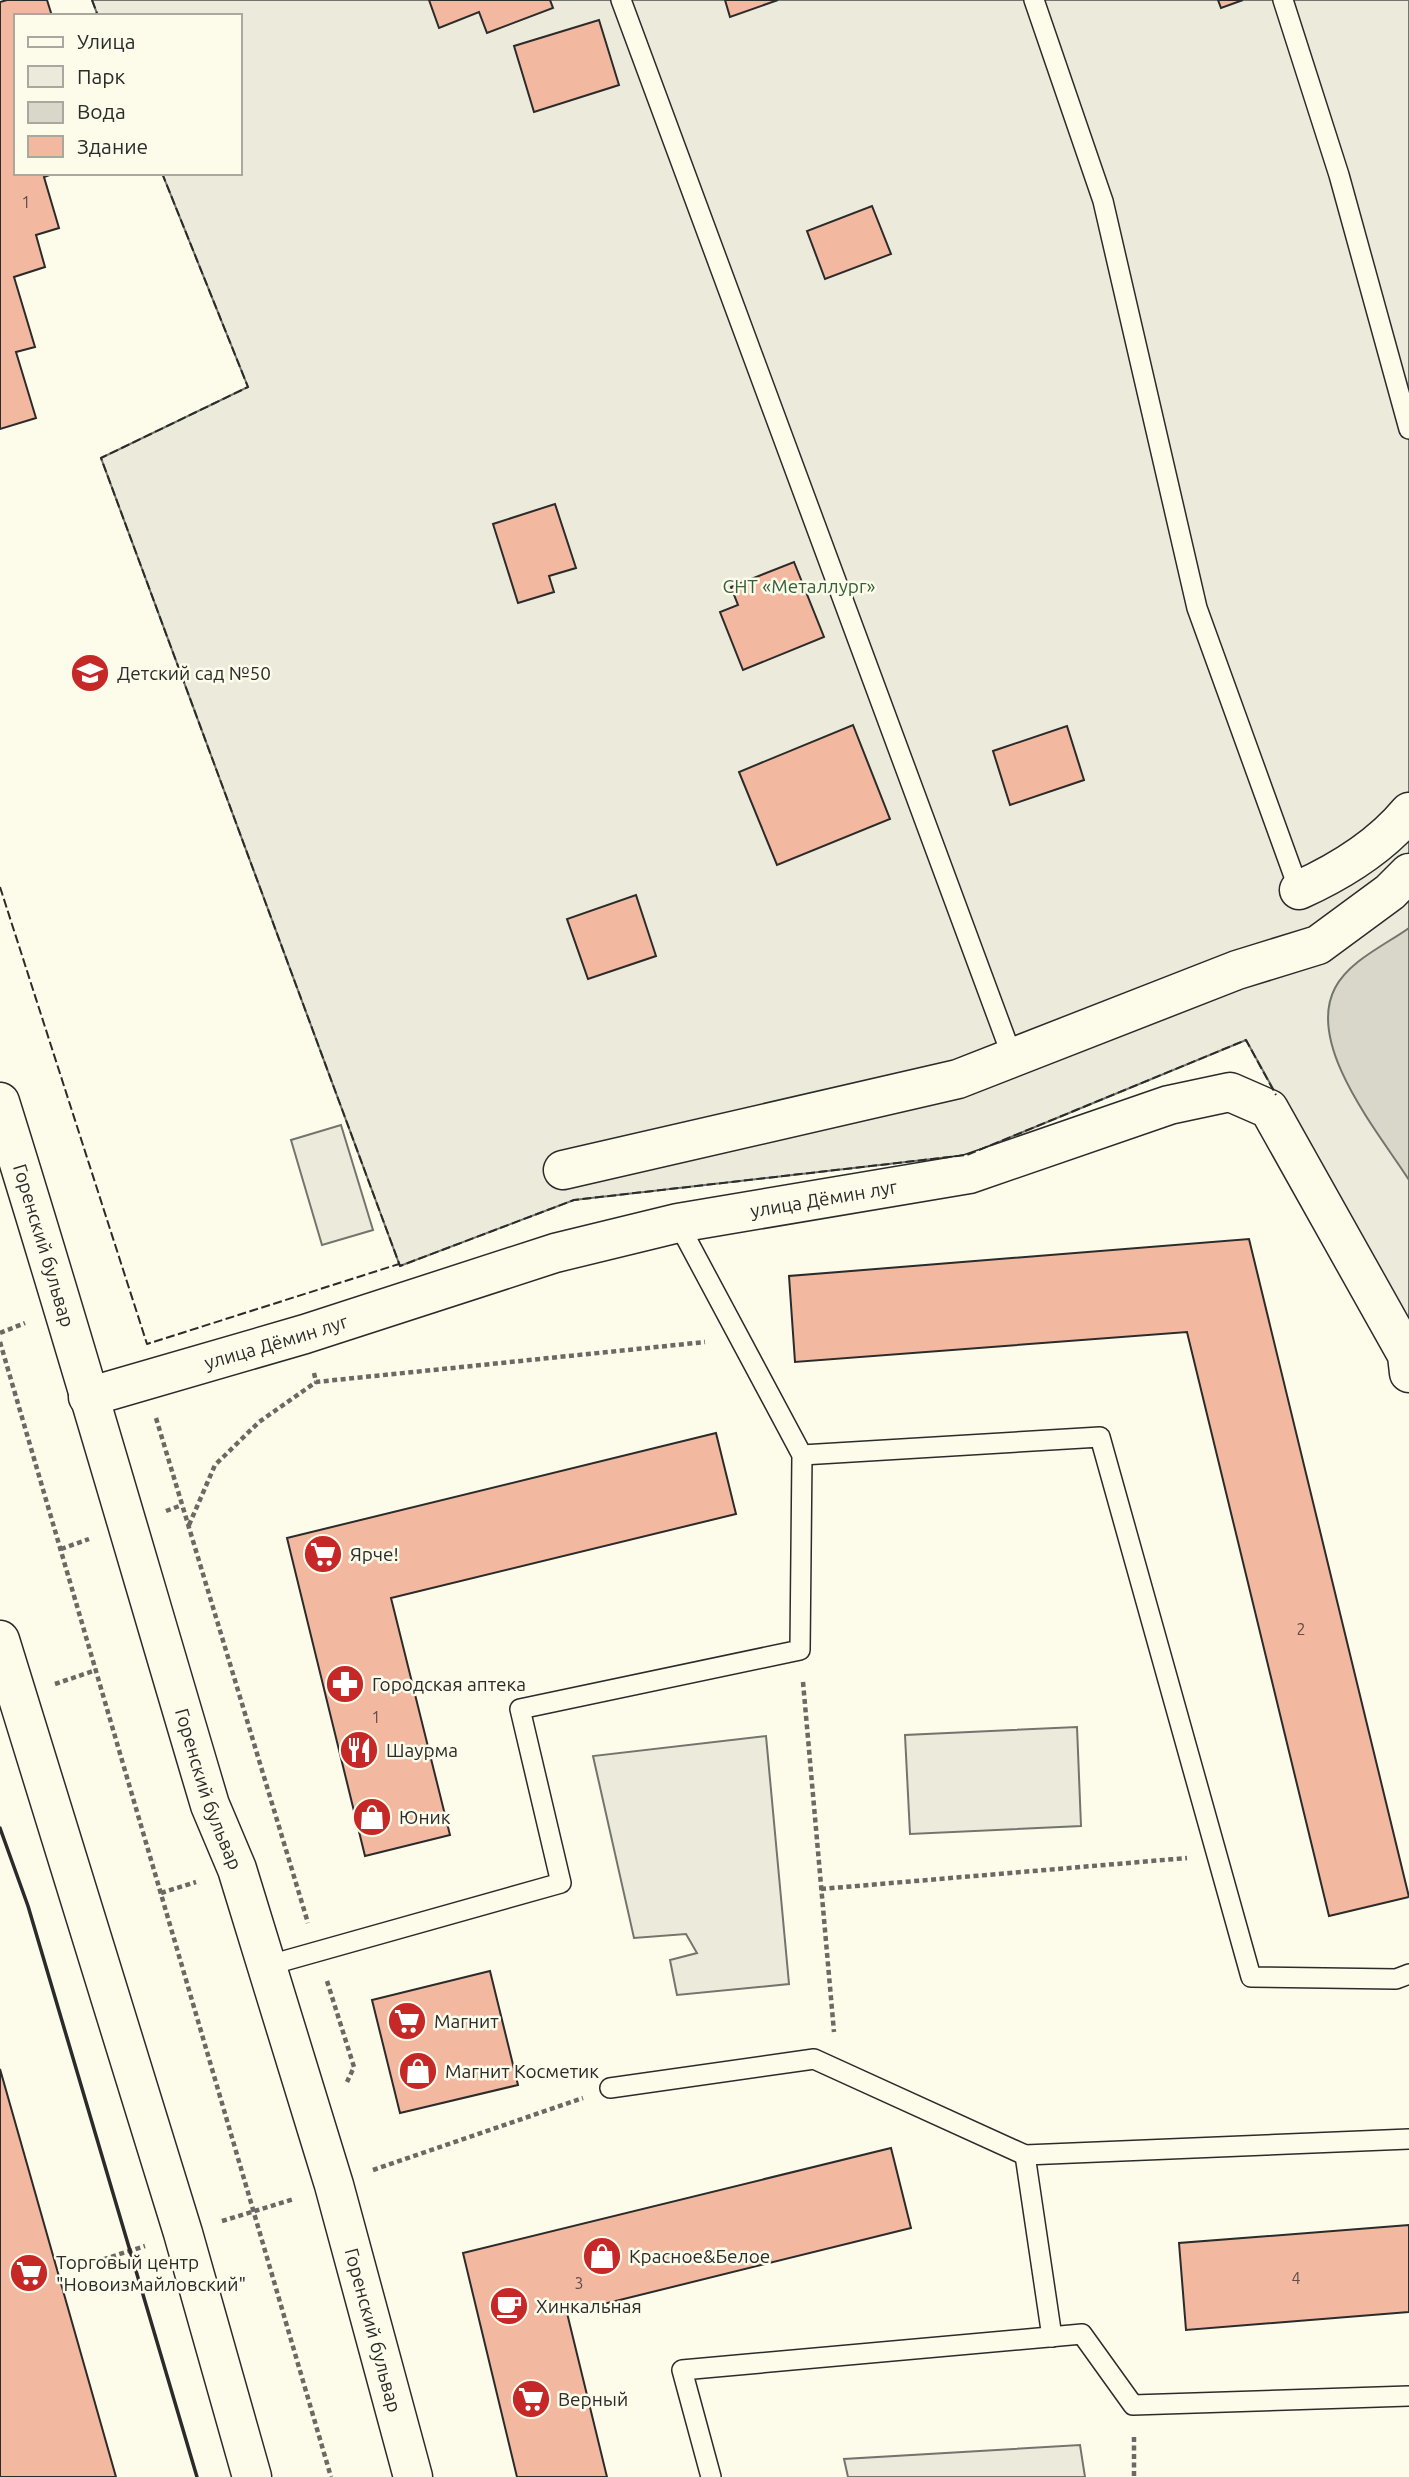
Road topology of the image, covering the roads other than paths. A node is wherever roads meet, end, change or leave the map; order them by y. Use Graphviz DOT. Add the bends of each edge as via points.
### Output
graph roads {
  1 [pos="621,0"];
  2 [pos="1034,0"];
  3 [pos="1283,0"];
  4 [pos="1409,429"];
  5 [pos="1409,812"];
  6 [pos="1409,873"];
  7 [pos="1299,890"];
  8 [pos="1013,1059"];
  9 [pos="0,1102"];
  10 [pos="563,1170"];
  11 [pos="678,1223"];
  12 [pos="1409,1373"];
  13 [pos="88,1397"];
  14 [pos="803,1455"];
  15 [pos="0,1640"];
  16 [pos="266,1966"];
  17 [pos="1409,1974"];
  18 [pos="610,2088"];
  19 [pos="1409,2139"];
  20 [pos="1025,2155"];
  21 [pos="1052,2337"];
  22 [pos="1409,2396"];
  23 [pos="251,2477"];
  24 [pos="413,2477"];
  25 [pos="711,2477"];
  1 -- 8 [label="lane"];
  2 -- 7 [label="lane" via="1103,201 1197,608"];
  3 -- 4 [label="lane" via="1339,175"];
  5 -- 7 [label="street" via="1341,871"];
  6 -- 8 [label="street" via="1318,945 1237,970"];
  8 -- 10 [label="street" via="958,1079"];
  9 -- 13 [label="street, Горенский бульвар"];
  11 -- 12 [label="street, улица Дёмин луг" via="969,1174 1169,1105 1230,1092 1269,1109 1407,1355"];
  11 -- 13 [label="street, улица Дёмин луг" via="548,1255 305,1334"];
  11 -- 14 [label="lane"];
  13 -- 16 [label="street, Горенский бульвар" via="210,1805 237,1869"];
  14 -- 16 [label="lane" via="800,1650 520,1709 561,1883"];
  14 -- 17 [label="lane" via="1100,1437 1251,1977 1396,1979"];
  15 -- 23 [label="street" via="183,2233"];
  16 -- 24 [label="street, Горенский бульвар" via="334,2185"];
  18 -- 20 [label="lane" via="814,2059"];
  19 -- 20 [label="lane"];
  20 -- 21 [label="lane"];
  21 -- 22 [label="lane" via="1082,2334 1133,2404"];
  21 -- 25 [label="lane" via="682,2370"];
}
